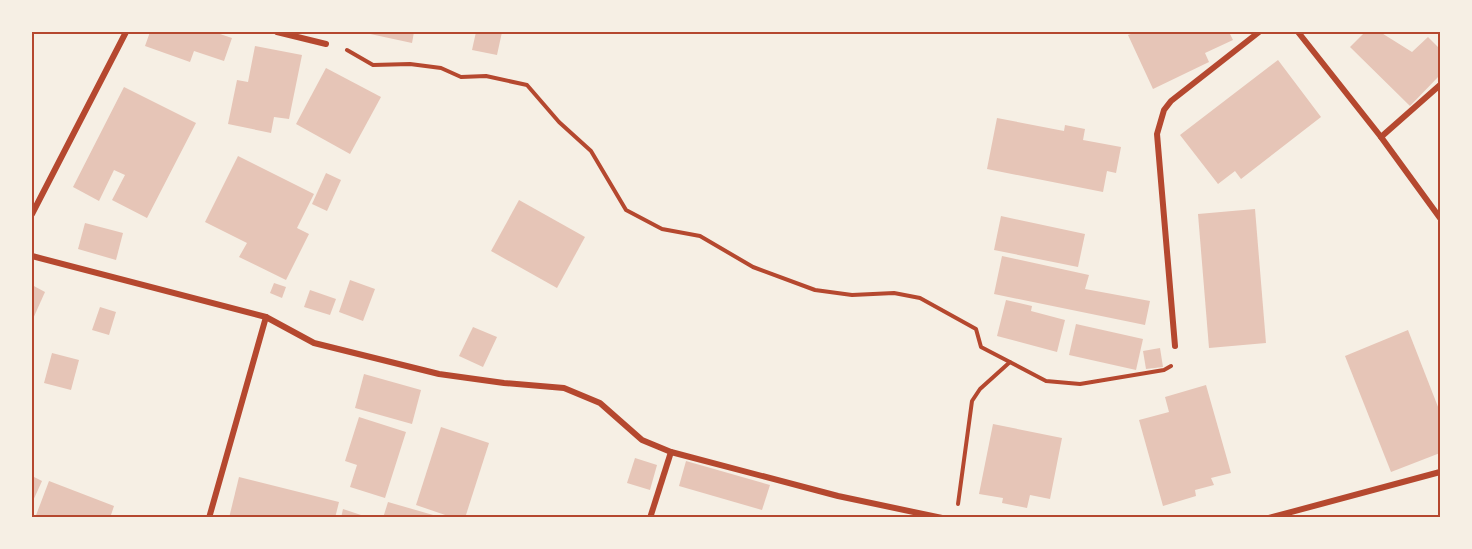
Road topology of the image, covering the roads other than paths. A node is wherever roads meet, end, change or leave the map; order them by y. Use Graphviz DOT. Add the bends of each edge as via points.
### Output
graph roads {
  1 [pos="126,32"];
  2 [pos="277,32"];
  3 [pos="1259,32"];
  4 [pos="1298,32"];
  5 [pos="326,44"];
  6 [pos="1440,84"];
  7 [pos="1381,136"];
  8 [pos="32,214"];
  9 [pos="1440,218"];
  10 [pos="32,255"];
  11 [pos="266,317"];
  12 [pos="1175,346"];
  13 [pos="671,452"];
  14 [pos="1440,472"];
  15 [pos="209,518"];
  16 [pos="650,518"];
  17 [pos="942,518"];
  18 [pos="1269,518"];
  1 -- 8 [label="street"];
  2 -- 5 [label="street"];
  3 -- 12 [label="street" via="1171,101 1160,121 1157,134"];
  4 -- 7 [label="street"];
  6 -- 7 [label="street"];
  7 -- 9 [label="street"];
  10 -- 11 [label="street"];
  11 -- 13 [label="street" via="314,343 439,374 564,388 600,403 642,440"];
  11 -- 15 [label="street"];
  13 -- 16 [label="street"];
  13 -- 17 [label="street" via="838,496"];
  14 -- 18 [label="street"];
}
